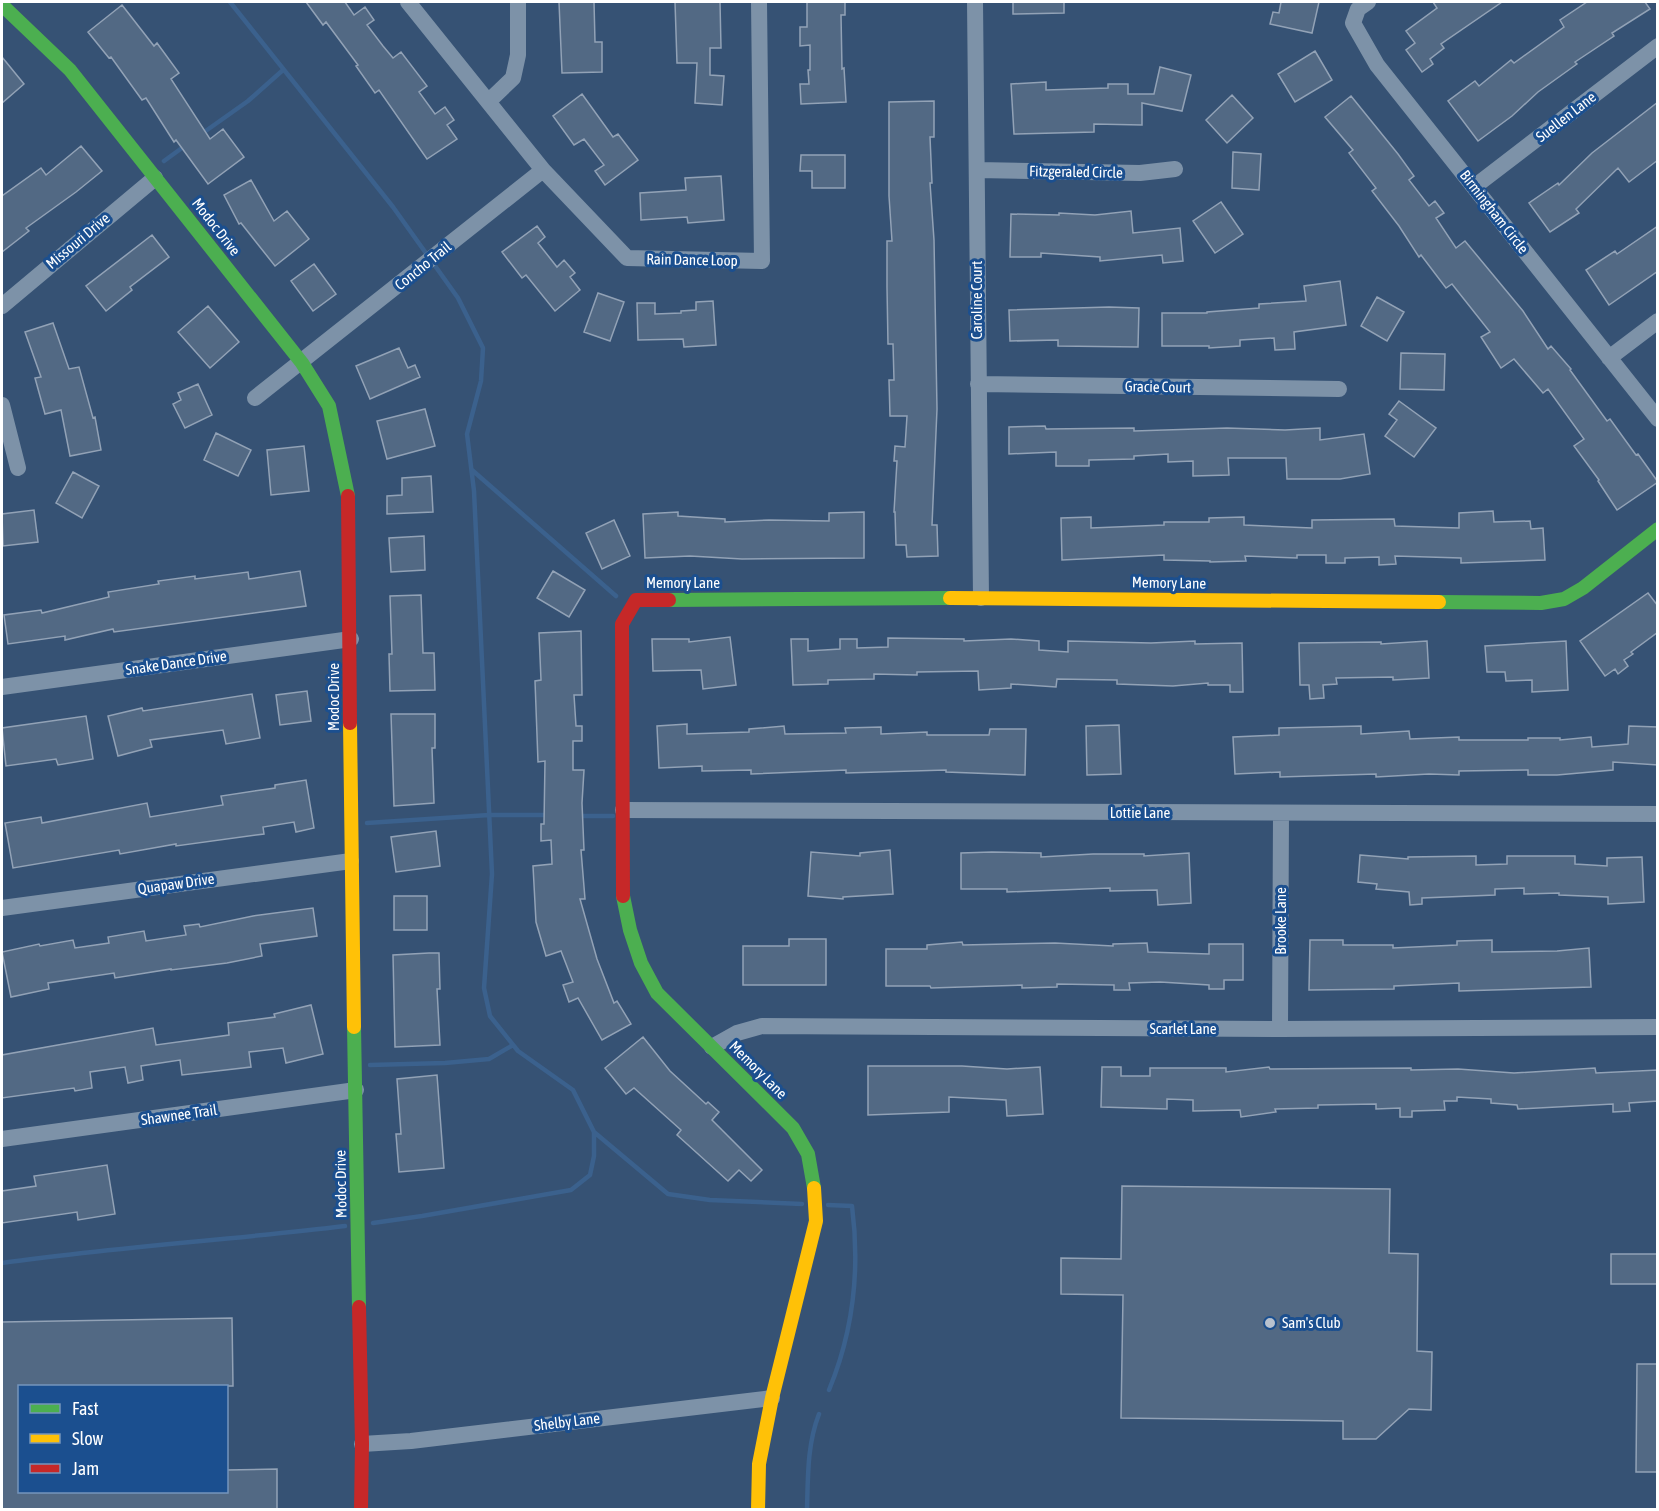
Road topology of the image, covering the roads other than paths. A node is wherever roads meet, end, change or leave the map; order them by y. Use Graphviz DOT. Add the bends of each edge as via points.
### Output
graph roads {
  1 [pos="408,2"];
  2 [pos="518,2"];
  3 [pos="759,2"];
  4 [pos="975,2"];
  5 [pos="1368,2"];
  6 [pos="2,6"];
  7 [pos="1658,46"];
  8 [pos="489,101"];
  9 [pos="1175,169"];
  10 [pos="543,170"];
  11 [pos="977,170"];
  12 [pos="156,178"];
  13 [pos="1474,188"];
  14 [pos="2,306"];
  15 [pos="1658,321"];
  16 [pos="1609,358"];
  17 [pos="302,363"];
  18 [pos="978,384"];
  19 [pos="1339,389"];
  20 [pos="255,398"];
  21 [pos="2,405"];
  22 [pos="1658,419"];
  23 [pos="18,468"];
  24 [pos="1658,530"];
  25 [pos="981,598"];
  26 [pos="351,639"];
  27 [pos="2,687"];
  28 [pos="623,810"];
  29 [pos="1281,813"];
  30 [pos="1658,814"];
  31 [pos="351,861"];
  32 [pos="2,908"];
  33 [pos="1658,1027"];
  34 [pos="1280,1029"];
  35 [pos="712,1047"];
  36 [pos="356,1090"];
  37 [pos="2,1139"];
  38 [pos="772,1398"];
  39 [pos="362,1444"];
  40 [pos="361,1509"];
  41 [pos="758,1509"];
  1 -- 8 [label="street, Rain Dance Loop"];
  2 -- 8 [label="street" via="518,55 513,78"];
  3 -- 10 [label="street, Rain Dance Loop" via="762,261 627,258"];
  4 -- 11 [label="street, Caroline Court"];
  5 -- 13 [label="street, Birmingham Circle" via="1358,9 1353,23 1360,38"];
  6 -- 12 [label="street, Modoc Drive" via="70,70"];
  7 -- 13 [label="street, Suellen Lane"];
  8 -- 10 [label="street, Rain Dance Loop"];
  9 -- 11 [label="street, Fitzgeraled Circle" via="1140,173"];
  10 -- 17 [label="street, Concho Trail"];
  11 -- 18 [label="street, Caroline Court"];
  12 -- 14 [label="street, Missouri Drive"];
  12 -- 17 [label="street, Modoc Drive"];
  13 -- 16 [label="street, Birmingham Circle"];
  15 -- 16 [label="street"];
  16 -- 22 [label="street, Birmingham Circle"];
  17 -- 20 [label="street, Concho Trail"];
  17 -- 26 [label="street, Modoc Drive" via="329,406 348,490"];
  18 -- 19 [label="street, Gracie Court"];
  18 -- 25 [label="street, Caroline Court"];
  21 -- 23 [label="street"];
  24 -- 25 [label="street, Memory Lane" via="1583,588 1564,599 1540,603"];
  25 -- 28 [label="street, Memory Lane" via="636,600 622,624"];
  26 -- 27 [label="street, Snake Dance Drive"];
  26 -- 31 [label="street, Modoc Drive"];
  28 -- 29 [label="street, Lottie Lane"];
  28 -- 35 [label="street, Memory Lane" via="623,897 641,963 657,993"];
  29 -- 30 [label="street, Lottie Lane"];
  29 -- 34 [label="street, Brooke Lane"];
  31 -- 32 [label="street, Quapaw Drive"];
  31 -- 36 [label="street, Modoc Drive"];
  33 -- 34 [label="street, Scarlet Lane"];
  34 -- 35 [label="street, Scarlet Lane" via="762,1026 737,1033"];
  35 -- 38 [label="street, Memory Lane" via="793,1128 808,1154 814,1180 816,1221"];
  36 -- 37 [label="street, Shawnee Trail"];
  36 -- 39 [label="street, Modoc Drive"];
  38 -- 39 [label="street, Shelby Lane"];
  38 -- 41 [label="street, Memory Lane" via="759,1464"];
  39 -- 40 [label="street, Modoc Drive"];
}
